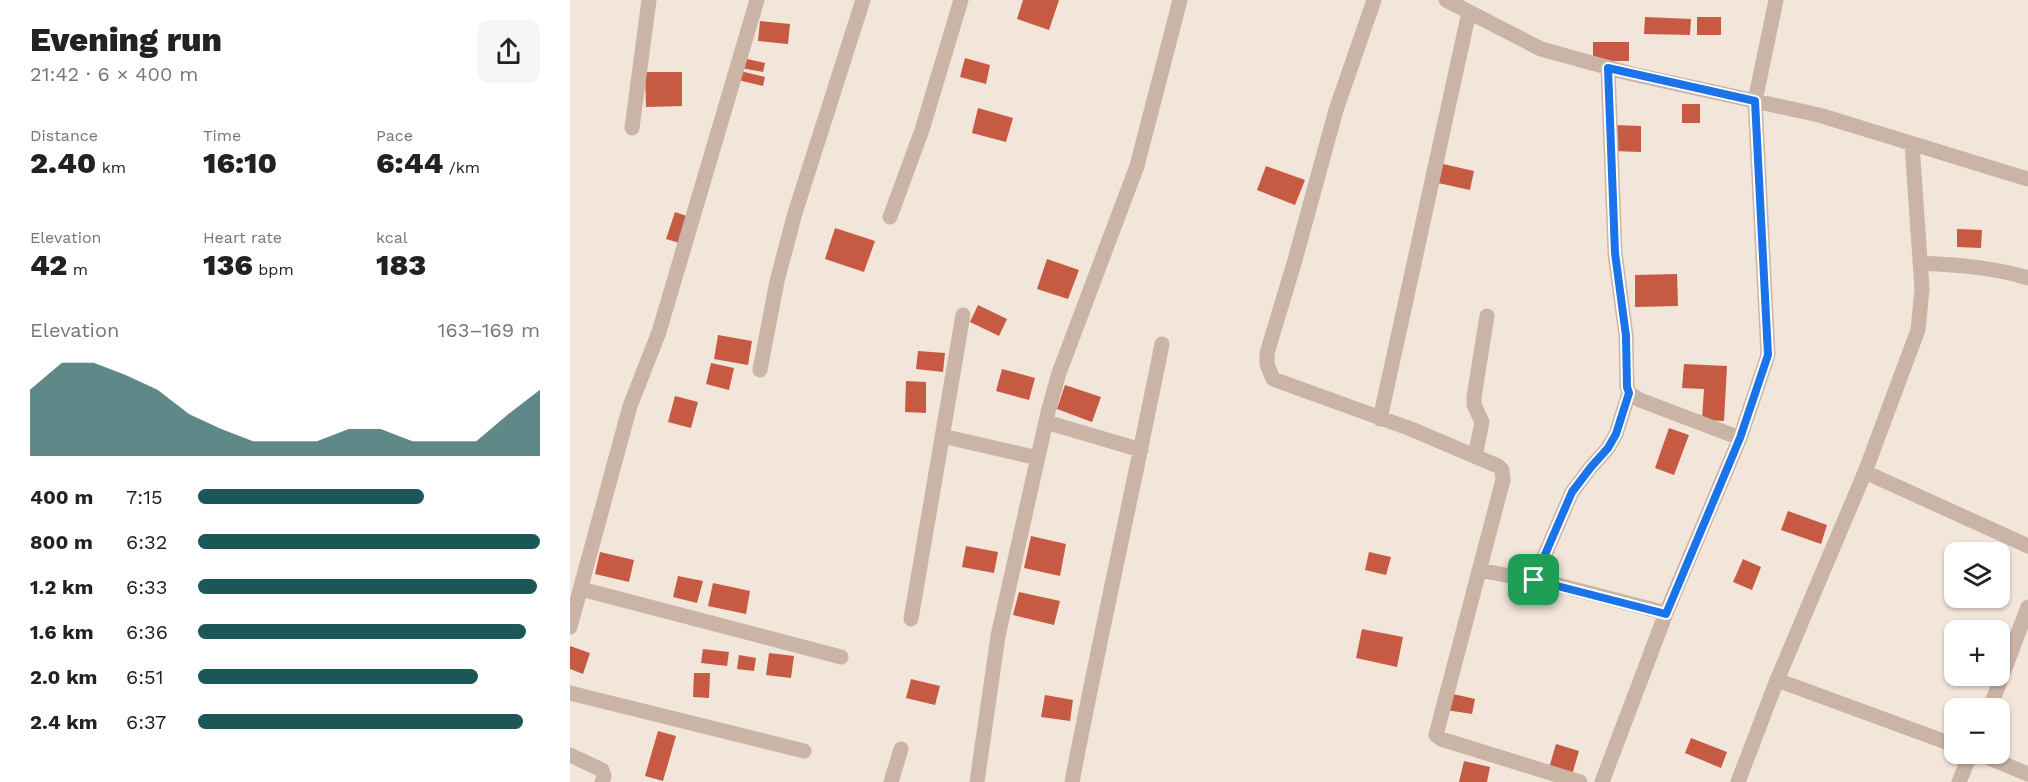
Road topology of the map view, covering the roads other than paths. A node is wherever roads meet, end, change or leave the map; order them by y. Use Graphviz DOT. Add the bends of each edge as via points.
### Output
graph roads {
  1 [pos="649,0"];
  2 [pos="758,0"];
  3 [pos="863,0"];
  4 [pos="961,0"];
  5 [pos="1180,0"];
  6 [pos="1374,0"];
  7 [pos="1446,0"];
  8 [pos="1776,0"];
  9 [pos="1469,12"];
  10 [pos="1608,68"];
  11 [pos="1755,101"];
  12 [pos="632,128"];
  13 [pos="1912,144"];
  14 [pos="2028,179"];
  15 [pos="890,217"];
  16 [pos="1920,263"];
  17 [pos="2028,278"];
  18 [pos="963,315"];
  19 [pos="1487,316"];
  20 [pos="1162,344"];
  21 [pos="760,370"];
  22 [pos="1629,393"];
  23 [pos="1380,419"];
  24 [pos="1046,422"];
  25 [pos="942,436"];
  26 [pos="1740,438"];
  27 [pos="1141,450"];
  28 [pos="1475,456"];
  29 [pos="1038,458"];
  30 [pos="1865,472"];
  31 [pos="2028,546"];
  32 [pos="1479,570"];
  33 [pos="1534,580"];
  34 [pos="581,589"];
  35 [pos="2028,607"];
  36 [pos="1666,614"];
  37 [pos="911,620"];
  38 [pos="570,627"];
  39 [pos="841,657"];
  40 [pos="1777,680"];
  41 [pos="570,693"];
  42 [pos="1994,698"];
  43 [pos="1944,741"];
  44 [pos="901,749"];
  45 [pos="804,752"];
  46 [pos="570,755"];
  47 [pos="1966,764"];
  48 [pos="2004,764"];
  49 [pos="2028,774"];
  50 [pos="602,782"];
  51 [pos="891,782"];
  52 [pos="977,782"];
  53 [pos="1072,782"];
  54 [pos="1580,782"];
  55 [pos="1602,782"];
  56 [pos="1738,782"];
  57 [pos="1959,782"];
  1 -- 12 [label="street"];
  2 -- 34 [label="street" via="659,332 630,406"];
  3 -- 21 [label="street" via="795,213"];
  4 -- 15 [label="street" via="922,130"];
  5 -- 24 [label="street" via="1137,165 1059,373"];
  6 -- 23 [label="street" via="1336,110 1267,364 1273,379"];
  7 -- 9 [label="street"];
  8 -- 11 [label="street"];
  9 -- 10 [label="street" via="1541,49"];
  9 -- 23 [label="street"];
  10 -- 11 [label="street"];
  10 -- 22 [label="street" via="1615,253"];
  11 -- 13 [label="street" via="1819,115"];
  11 -- 26 [label="street" via="1768,355"];
  13 -- 14 [label="street"];
  13 -- 16 [label="street"];
  16 -- 17 [label="street" via="1969,266"];
  16 -- 30 [label="street" via="1918,330"];
  18 -- 25 [label="street"];
  19 -- 28 [label="street" via="1474,397 1482,422"];
  20 -- 27 [label="street"];
  22 -- 26 [label="street"];
  22 -- 33 [label="street" via="1616,434 1572,492"];
  23 -- 28 [label="street"];
  24 -- 27 [label="street"];
  24 -- 29 [label="street"];
  25 -- 29 [label="street"];
  25 -- 37 [label="street"];
  26 -- 36 [label="street"];
  27 -- 53 [label="street"];
  28 -- 32 [label="street" via="1498,466 1504,475"];
  29 -- 52 [label="street" via="998,636"];
  30 -- 31 [label="street"];
  30 -- 40 [label="street"];
  32 -- 33 [label="street"];
  32 -- 54 [label="street" via="1436,735 1441,740"];
  33 -- 36 [label="street"];
  34 -- 38 [label="street"];
  34 -- 39 [label="street"];
  35 -- 42 [label="street"];
  36 -- 55 [label="street"];
  40 -- 43 [label="street"];
  40 -- 56 [label="street"];
  41 -- 45 [label="street"];
  44 -- 51 [label="street"];
  46 -- 50 [label="street" via="602,771"];
  47 -- 57 [label="street"];
  48 -- 49 [label="street"];
}
